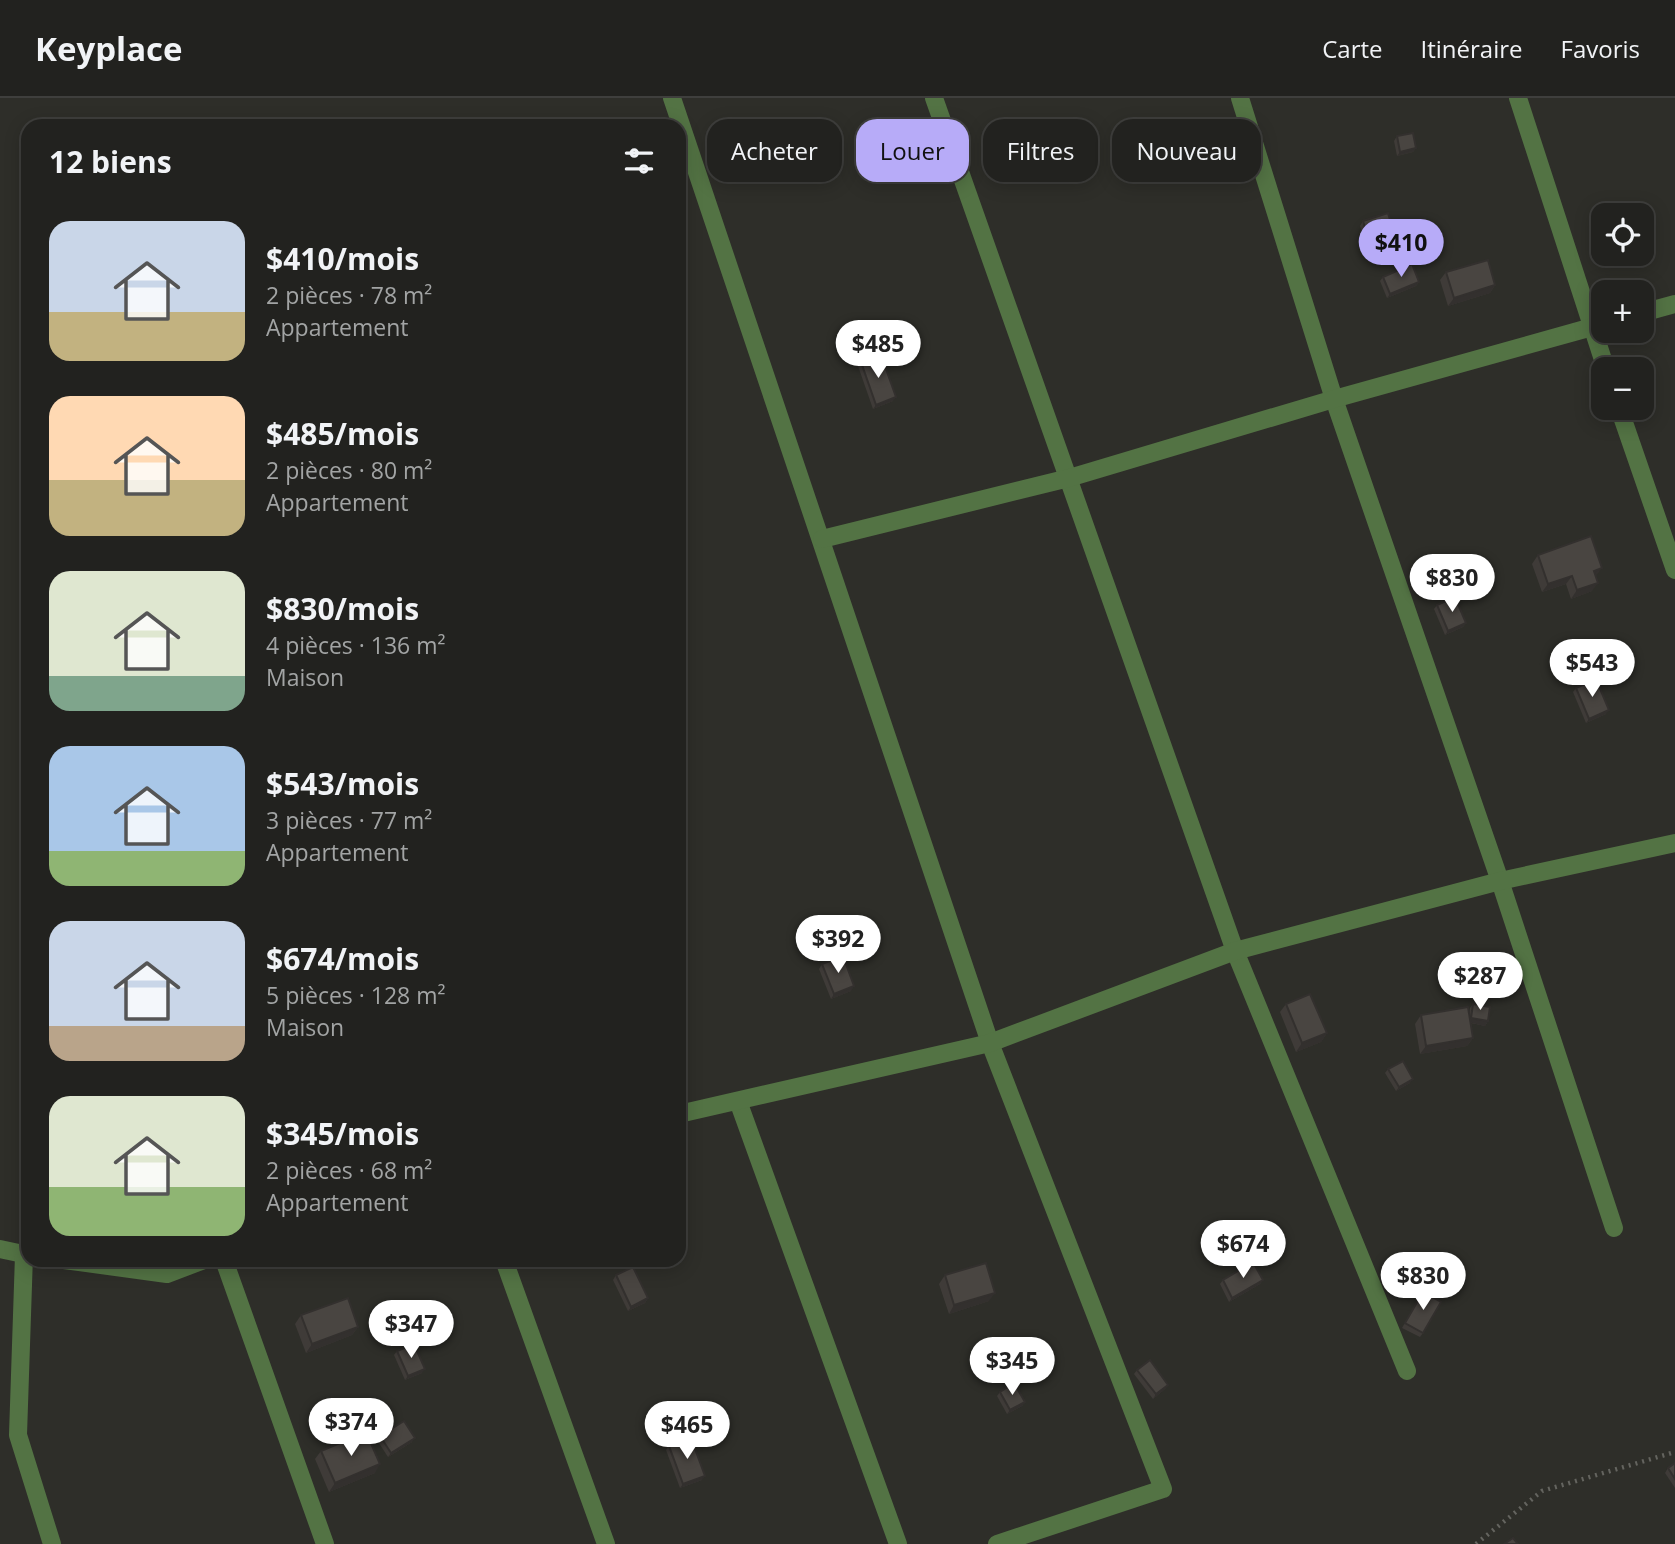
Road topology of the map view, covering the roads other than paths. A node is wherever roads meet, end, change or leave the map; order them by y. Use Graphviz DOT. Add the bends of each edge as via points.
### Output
graph roads {
  1 [pos="672,98"];
  2 [pos="934,98"];
  3 [pos="1241,98"];
  4 [pos="1518,98"];
  5 [pos="679,119"];
  6 [pos="686,139"];
  7 [pos="1675,304"];
  8 [pos="1591,309"];
  9 [pos="1654,310"];
  10 [pos="1591,328"];
  11 [pos="1334,399"];
  12 [pos="1623,420"];
  13 [pos="1069,478"];
  14 [pos="822,539"];
  15 [pos="1675,570"];
  16 [pos="1675,843"];
  17 [pos="1500,881"];
  18 [pos="1235,951"];
  19 [pos="990,1043"];
  20 [pos="738,1101"];
  21 [pos="686,1112"];
  22 [pos="1614,1228"];
  23 [pos="0,1249"];
  24 [pos="21,1254"];
  25 [pos="25,1267"];
  26 [pos="116,1267"];
  27 [pos="186,1267"];
  28 [pos="226,1267"];
  29 [pos="506,1267"];
  30 [pos="1407,1371"];
  31 [pos="52,1544"];
  32 [pos="325,1544"];
  33 [pos="606,1544"];
  34 [pos="898,1544"];
  35 [pos="997,1544"];
  1 -- 5 [label="street"];
  2 -- 13 [label="street"];
  3 -- 11 [label="street"];
  4 -- 8 [label="street"];
  6 -- 14 [label="street"];
  7 -- 9 [label="street"];
  10 -- 11 [label="street"];
  11 -- 13 [label="street"];
  11 -- 17 [label="street"];
  12 -- 15 [label="street"];
  13 -- 14 [label="street"];
  13 -- 18 [label="street"];
  14 -- 19 [label="street"];
  16 -- 17 [label="street"];
  17 -- 18 [label="street"];
  17 -- 22 [label="street"];
  18 -- 19 [label="street"];
  18 -- 30 [label="street"];
  19 -- 20 [label="street"];
  19 -- 35 [label="street" via="1163,1489"];
  20 -- 21 [label="street"];
  20 -- 34 [label="street"];
  23 -- 24 [label="street"];
  25 -- 31 [label="street" via="18,1435"];
  26 -- 27 [label="street" via="167,1274"];
  28 -- 32 [label="street"];
  29 -- 33 [label="street"];
}
